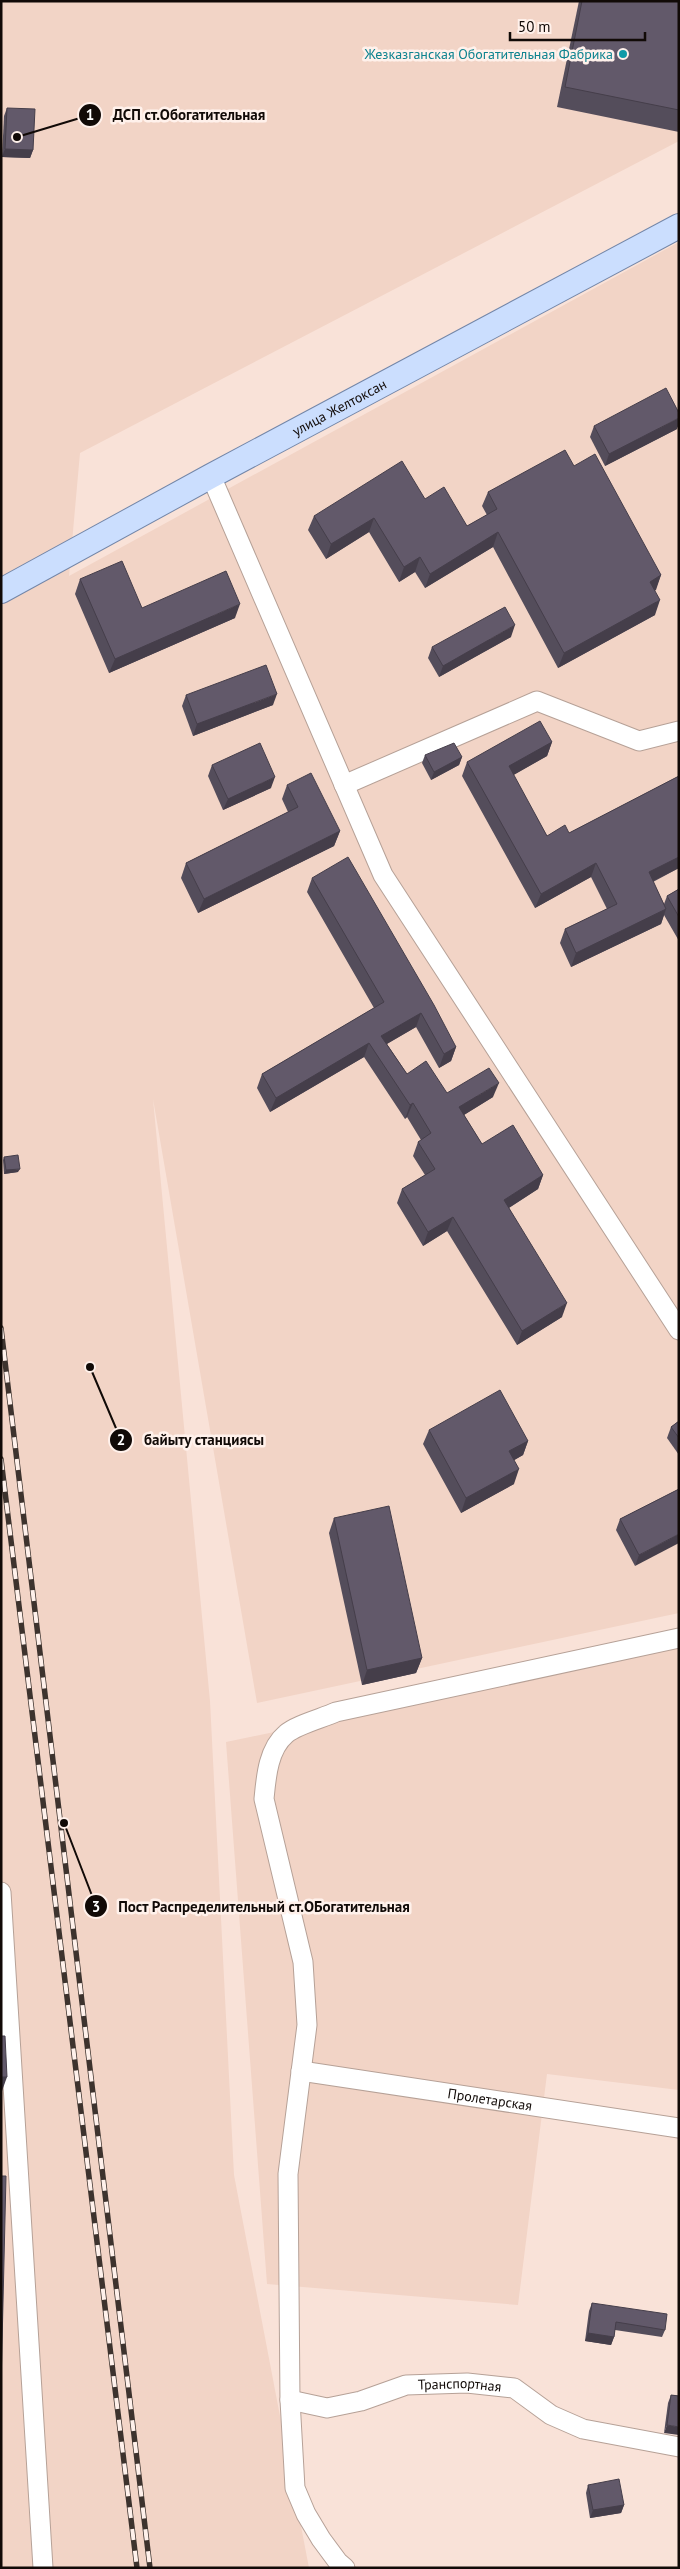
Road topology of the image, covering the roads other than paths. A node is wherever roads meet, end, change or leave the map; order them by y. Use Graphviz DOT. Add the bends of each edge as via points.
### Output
graph roads {
  1 [pos="679,226"];
  2 [pos="211,476"];
  3 [pos="1,591"];
  4 [pos="679,731"];
  5 [pos="344,785"];
  6 [pos="679,1330"];
  7 [pos="679,1638"];
  8 [pos="1,1892"];
  9 [pos="301,2071"];
  10 [pos="679,2128"];
  11 [pos="290,2400"];
  12 [pos="679,2447"];
  13 [pos="43,2568"];
  14 [pos="345,2568"];
  1 -- 2 [label="main road, улица Желтоксан"];
  2 -- 3 [label="main road, улица Желтоксан"];
  2 -- 5 [label="street"];
  4 -- 5 [label="street" via="640,741 537,701"];
  5 -- 6 [label="street" via="383,875"];
  7 -- 9 [label="street" via="336,1712 286,1734 275,1750 267,1772 264,1799 303,1962 307,2025"];
  8 -- 13 [label="street"];
  9 -- 10 [label="street, Пролетарская"];
  9 -- 11 [label="street" via="288,2174"];
  11 -- 12 [label="street, Транспортная" via="327,2408 361,2401 406,2385 467,2383 514,2388 551,2415 583,2428"];
  11 -- 14 [label="street" via="295,2488 322,2540"];
}
